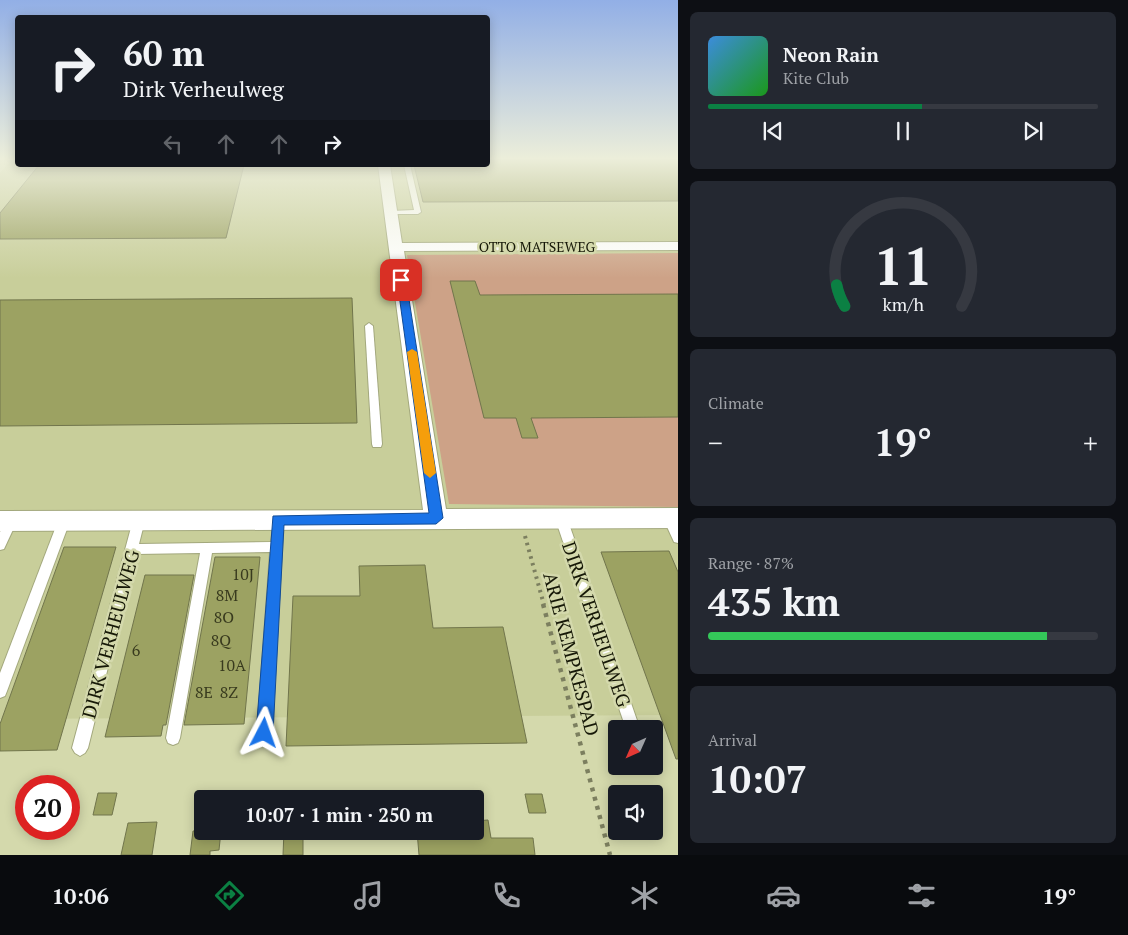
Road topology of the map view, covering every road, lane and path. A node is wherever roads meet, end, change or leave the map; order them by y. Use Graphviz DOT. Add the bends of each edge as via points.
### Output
graph roads {
  1 [pos="389,198"];
  2 [pos="415,198"];
  3 [pos="391,213"];
  4 [pos="678,246"];
  5 [pos="396,247"];
  6 [pos="369,326"];
  7 [pos="377,444"];
  8 [pos="436,518"];
  9 [pos="520,518"];
  10 [pos="561,518"];
  11 [pos="139,520"];
  12 [pos="278,520"];
  13 [pos="5,521"];
  14 [pos="64,521"];
  15 [pos="675,525"];
  16 [pos="0,545"];
  17 [pos="276,547"];
  18 [pos="207,548"];
  19 [pos="132,549"];
  20 [pos="0,691"];
  21 [pos="630,720"];
  22 [pos="264,733"];
  23 [pos="173,738"];
  24 [pos="80,748"];
  25 [pos="610,855"];
  1 -- 3 [label="street"];
  2 -- 3 [label="lane" via="418,212"];
  3 -- 5 [label="street"];
  4 -- 5 [label="street, OTTO MATSEWEG"];
  5 -- 8 [label="street"];
  6 -- 7 [label="lane"];
  8 -- 9 [label="street, DIRK VERHEULWEG"];
  8 -- 12 [label="street, DIRK VERHEULWEG"];
  9 -- 10 [label="street, DIRK VERHEULWEG"];
  9 -- 25 [label="path, ARIE KEMPKESPAD"];
  10 -- 15 [label="street, DIRK VERHEULWEG"];
  10 -- 21 [label="lane, DIRK VERHEULWEG"];
  11 -- 12 [label="street, DIRK VERHEULWEG"];
  11 -- 14 [label="street, DIRK VERHEULWEG"];
  11 -- 19 [label="lane, DIRK VERHEULWEG"];
  12 -- 17 [label="lane"];
  13 -- 14 [label="street, DIRK VERHEULWEG"];
  13 -- 16 [label="lane, DIRK VERHEULWEG"];
  14 -- 20 [label="lane"];
  17 -- 18 [label="lane"];
  17 -- 22 [label="lane"];
  18 -- 19 [label="lane"];
  18 -- 23 [label="lane"];
  19 -- 24 [label="lane, DIRK VERHEULWEG"];
}
